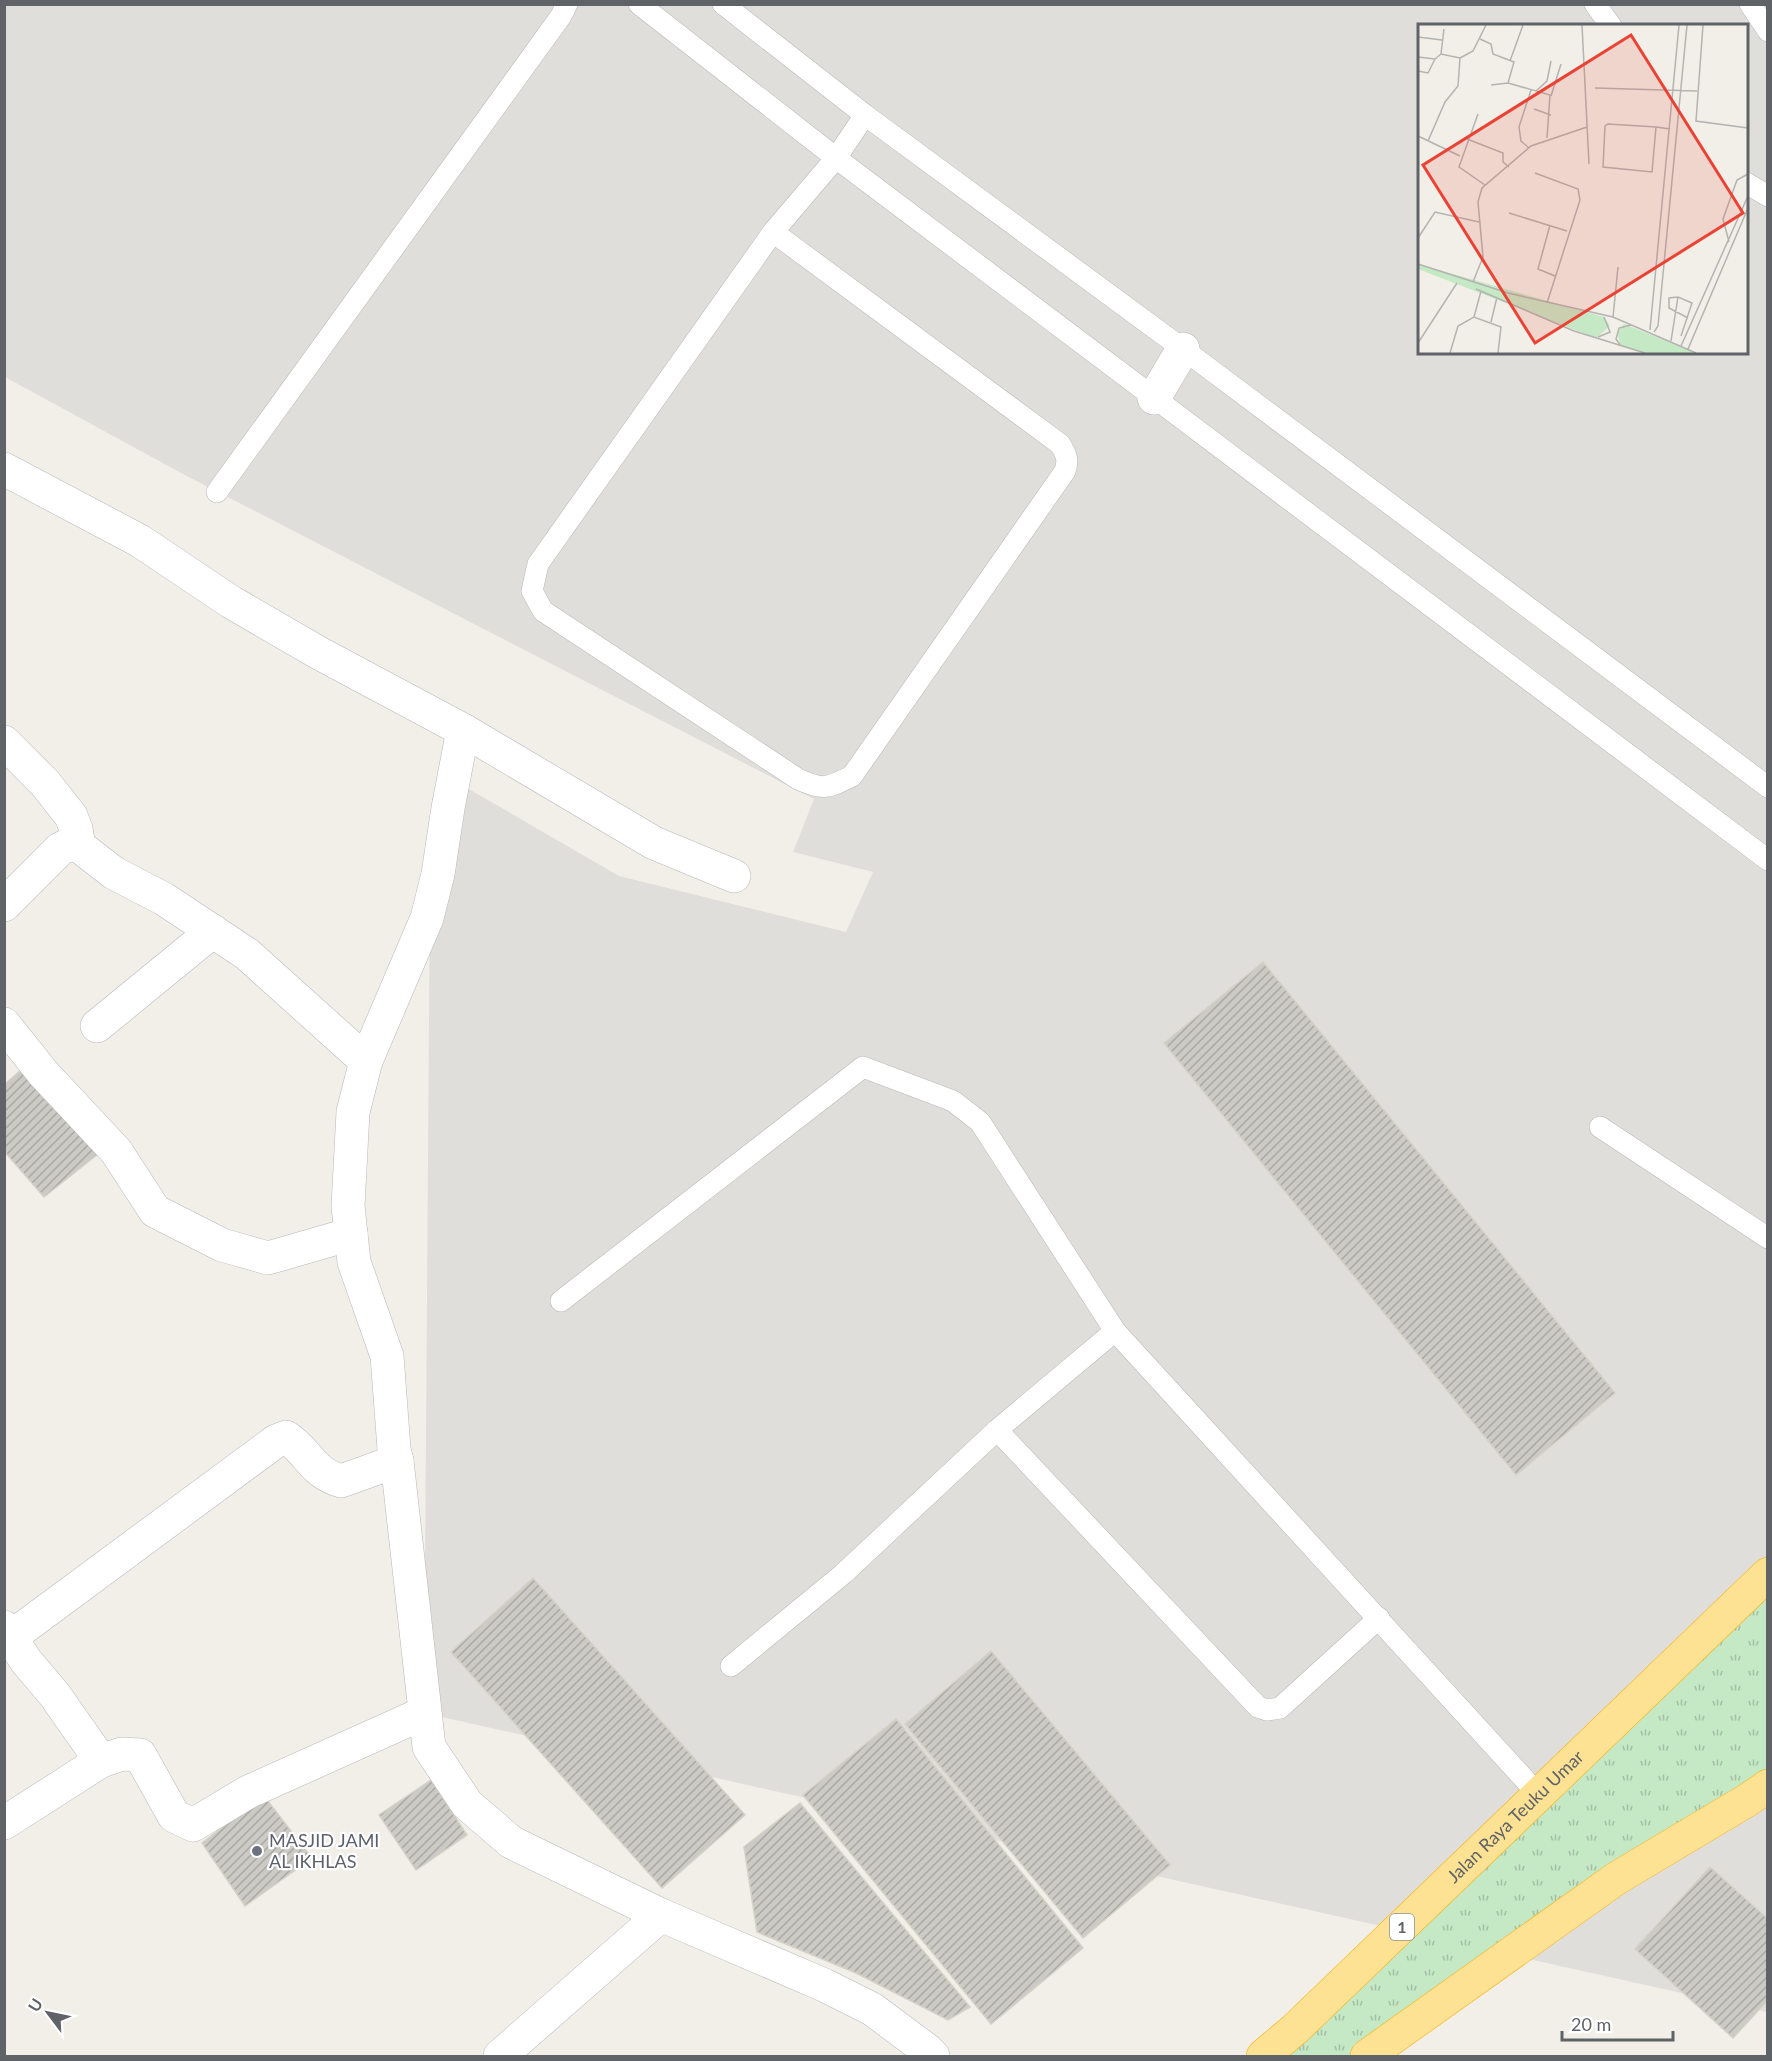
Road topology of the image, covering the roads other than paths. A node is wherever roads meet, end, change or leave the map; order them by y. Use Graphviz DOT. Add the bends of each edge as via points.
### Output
graph roads {
  1 [pos="567,4"];
  2 [pos="639,4"];
  3 [pos="723,4"];
  4 [pos="1595,4"];
  5 [pos="1750,4"];
  6 [pos="1610,24"];
  7 [pos="1767,31"];
  8 [pos="865,115"];
  9 [pos="837,158"];
  10 [pos="1748,184"];
  11 [pos="1767,196"];
  12 [pos="773,232"];
  13 [pos="1183,349"];
  14 [pos="1154,398"];
  15 [pos="4,469"];
  16 [pos="217,492"];
  17 [pos="463,730"];
  18 [pos="4,742"];
  19 [pos="1767,787"];
  20 [pos="79,846"];
  21 [pos="1767,860"];
  22 [pos="734,876"];
  23 [pos="4,905"];
  24 [pos="213,931"];
  25 [pos="4,1024"];
  26 [pos="97,1026"];
  27 [pos="366,1061"];
  28 [pos="1600,1127"];
  29 [pos="351,1234"];
  30 [pos="1767,1238"];
  31 [pos="561,1301"];
  32 [pos="1115,1331"];
  33 [pos="997,1430"];
  34 [pos="397,1461"];
  35 [pos="1767,1574"];
  36 [pos="1379,1618"];
  37 [pos="8,1632"];
  38 [pos="731,1666"];
  39 [pos="424,1713"];
  40 [pos="101,1761"];
  41 [pos="1767,1786"];
  42 [pos="1538,1794"];
  43 [pos="4,1823"];
  44 [pos="661,1916"];
  45 [pos="500,2056"];
  46 [pos="933,2056"];
  47 [pos="1263,2056"];
  48 [pos="1367,2056"];
  1 -- 16 [label="lane"];
  2 -- 9 [label="lane"];
  3 -- 8 [label="lane"];
  4 -- 6 [label="lane"];
  5 -- 7 [label="lane"];
  8 -- 9 [label="lane"];
  8 -- 13 [label="lane"];
  9 -- 12 [label="lane"];
  9 -- 14 [label="lane"];
  10 -- 11 [label="lane"];
  12 -- 12 [label="lane" via="1060,444 1068,462 852,776 818,788 798,779 543,612 532,591 538,564"];
  13 -- 14 [label="street"];
  13 -- 19 [label="lane"];
  14 -- 21 [label="lane"];
  15 -- 17 [label="street" via="140,541 231,602"];
  17 -- 22 [label="street" via="654,843"];
  17 -- 27 [label="street" via="428,918"];
  18 -- 20 [label="street" via="71,816"];
  20 -- 23 [label="street" via="60,849"];
  20 -- 24 [label="street" via="114,873"];
  24 -- 26 [label="street"];
  24 -- 27 [label="street" via="270,974"];
  25 -- 29 [label="street" via="43,1073 116,1151 155,1211 222,1245 268,1258"];
  27 -- 29 [label="street" via="353,1112 348,1206"];
  28 -- 30 [label="lane"];
  29 -- 34 [label="street" via="354,1262 387,1356"];
  31 -- 32 [label="lane" via="863,1067 953,1101 980,1122"];
  32 -- 33 [label="lane"];
  32 -- 36 [label="lane"];
  33 -- 36 [label="lane" via="1258,1707 1280,1708"];
  33 -- 38 [label="lane" via="843,1574"];
  34 -- 37 [label="street" via="341,1481 321,1473 291,1440 286,1437 276,1441"];
  34 -- 39 [label="street"];
  35 -- 42 [label="highway, Jalan Raya Teuku Umar / 1"];
  36 -- 42 [label="lane"];
  37 -- 40 [label="street"];
  39 -- 40 [label="street" via="248,1792 193,1825 174,1816 140,1755 122,1754"];
  39 -- 44 [label="street" via="429,1747 467,1804 511,1842"];
  40 -- 43 [label="street"];
  41 -- 48 [label="highway" via="1617,1878"];
  42 -- 47 [label="highway, Jalan Raya Teuku Umar / 1"];
  44 -- 45 [label="street"];
  44 -- 46 [label="street" via="872,2009"];
}
